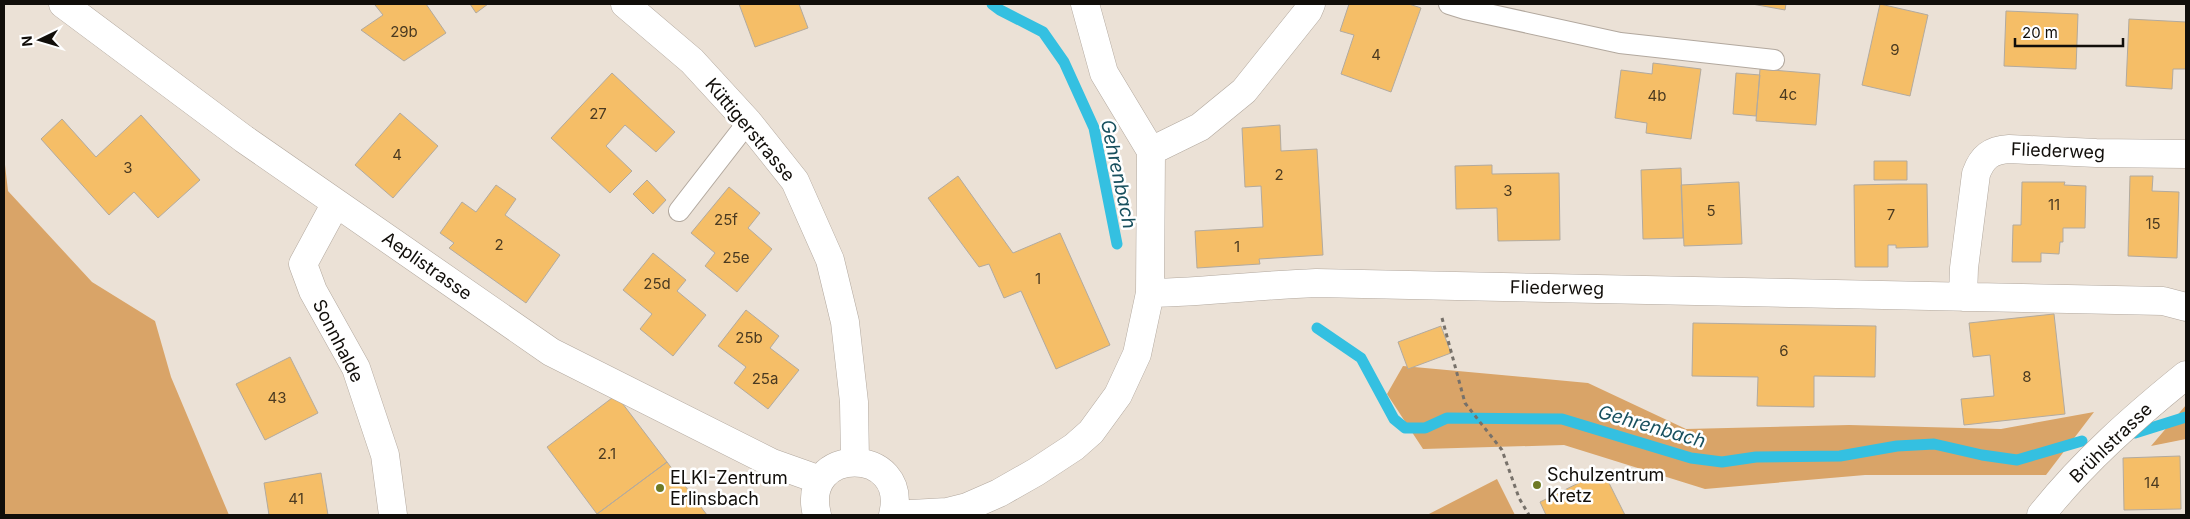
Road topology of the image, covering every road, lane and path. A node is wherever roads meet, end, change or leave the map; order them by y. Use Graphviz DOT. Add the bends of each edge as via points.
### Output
graph roads {
  1 [pos="63,4"];
  2 [pos="625,4"];
  3 [pos="1085,4"];
  4 [pos="1311,4"];
  5 [pos="1448,4"];
  6 [pos="1774,60"];
  7 [pos="748,122"];
  8 [pos="1151,152"];
  9 [pos="2186,154"];
  10 [pos="336,203"];
  11 [pos="679,211"];
  12 [pos="1433,285"];
  13 [pos="1150,293"];
  14 [pos="1963,297"];
  15 [pos="2186,308"];
  16 [pos="2186,375"];
  17 [pos="855,461"];
  18 [pos="820,480"];
  19 [pos="393,515"];
  20 [pos="817,515"];
  21 [pos="893,515"];
  22 [pos="1529,515"];
  23 [pos="2041,515"];
  1 -- 10 [label="street, Aeplistrasse"];
  2 -- 7 [label="street, Küttigerstrasse" via="692,61"];
  3 -- 8 [label="street" via="1104,72"];
  4 -- 8 [label="street" via="1244,91 1200,128"];
  5 -- 6 [label="lane" via="1620,43"];
  7 -- 11 [label="lane"];
  7 -- 17 [label="street, Küttigerstrasse" via="795,181 830,260 846,331 854,402"];
  8 -- 13 [label="street"];
  9 -- 14 [label="street, Fliederweg" via="1997,149 1987,155 1976,174"];
  10 -- 18 [label="street, Aeplistrasse" via="551,352 772,463"];
  10 -- 19 [label="street, Sonnhalde" via="303,264 313,291 356,368 385,455"];
  12 -- 13 [label="street, Fliederweg" via="1316,283"];
  12 -- 14 [label="street, Fliederweg"];
  12 -- 22 [label="path" via="1465,403 1502,450 1519,498"];
  13 -- 21 [label="street" via="1137,354 1129,375 1106,414 1074,447 999,493 967,506 947,512"];
  14 -- 15 [label="street, Fliederweg" via="2163,301"];
  16 -- 23 [label="street, Brühlstrasse" via="2095,454"];
  17 -- 18 [label="street" via="836,466"];
  17 -- 21 [label="street" via="873,465 884,474 896,500"];
  18 -- 20 [label="street" via="814,502"];
}
